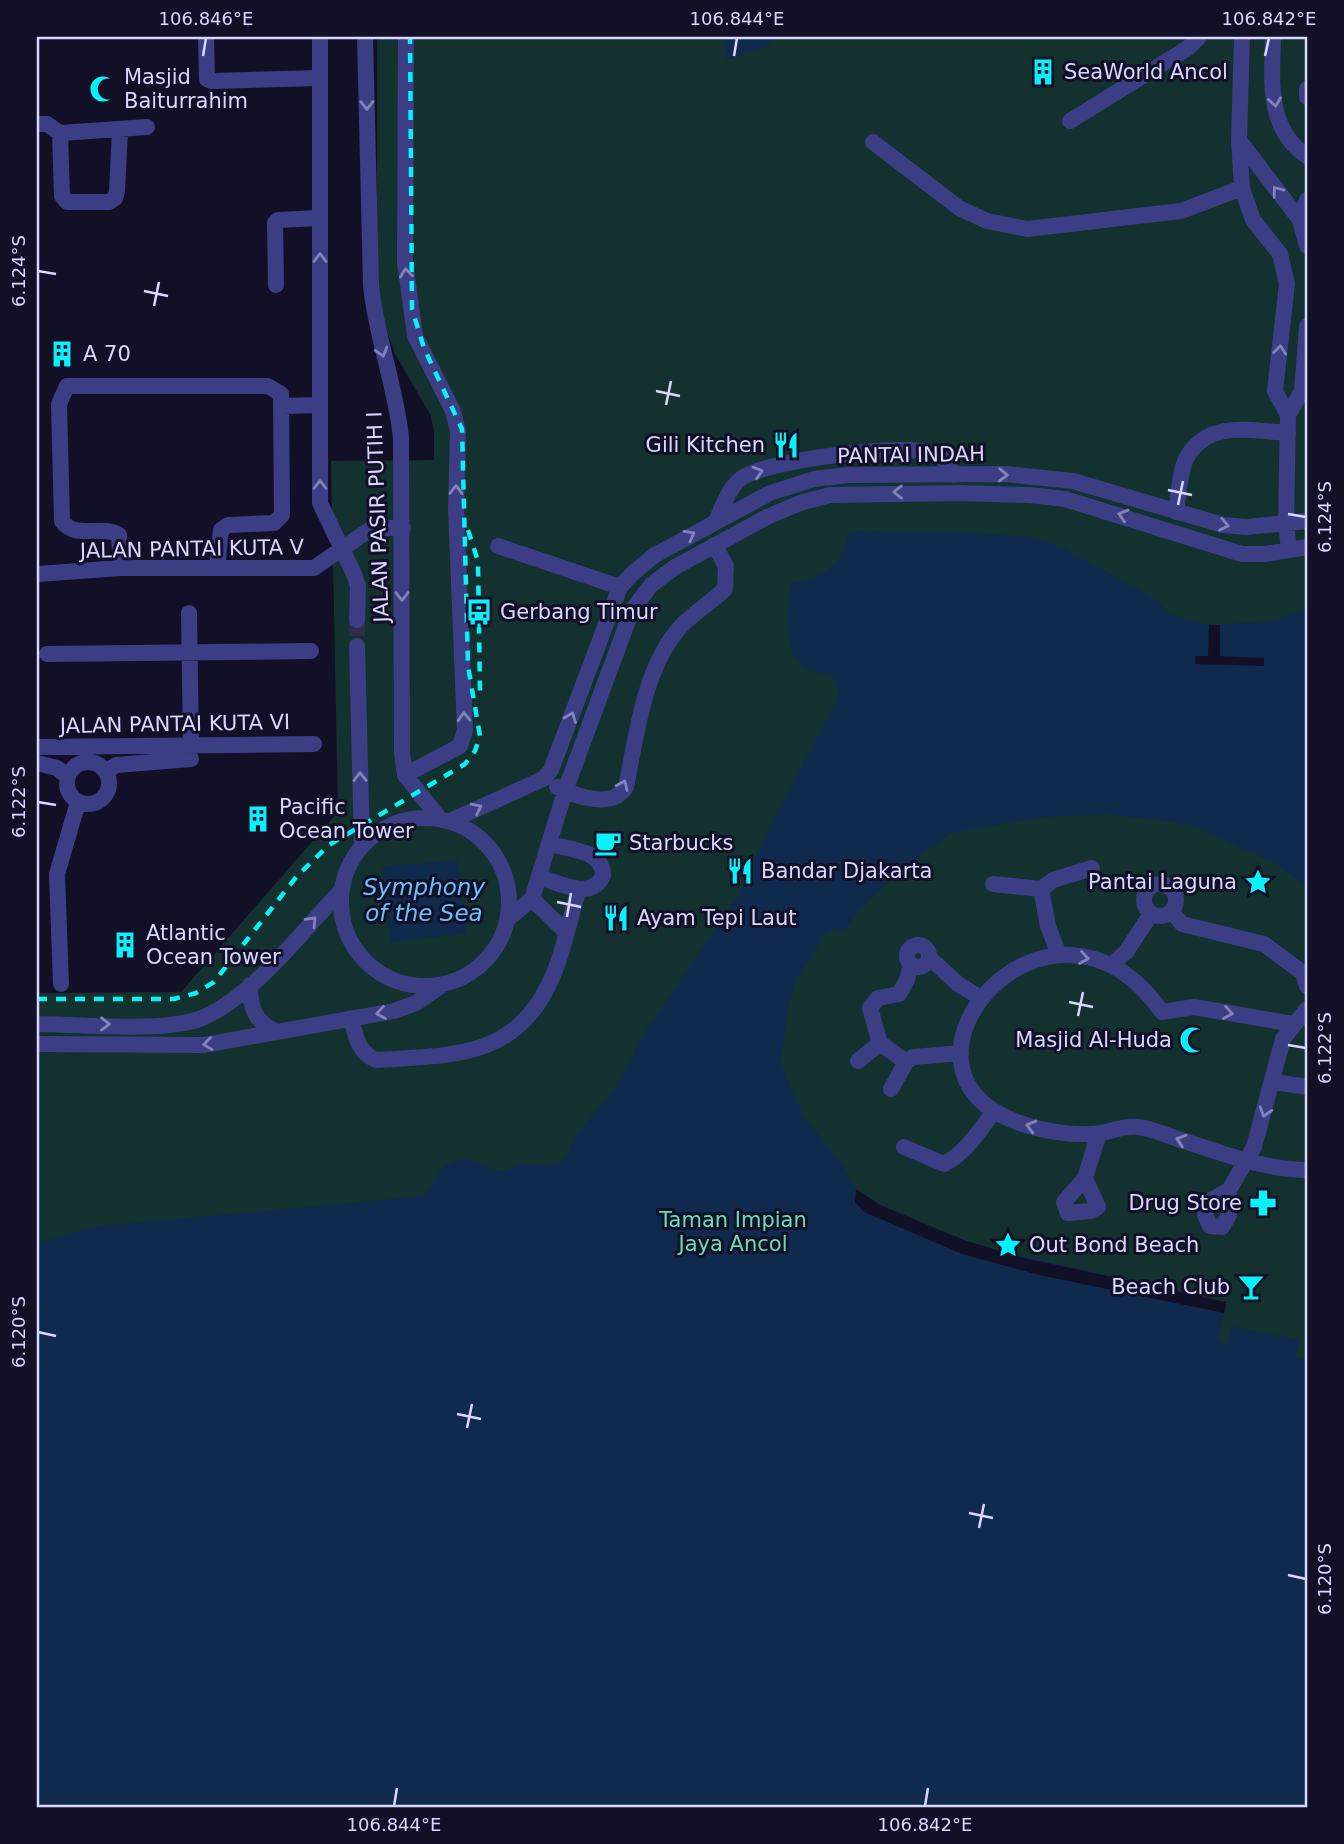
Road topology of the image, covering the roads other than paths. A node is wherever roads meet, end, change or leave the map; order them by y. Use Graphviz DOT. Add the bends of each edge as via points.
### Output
graph roads {
  1 [pos="206,37"];
  2 [pos="320,37"];
  3 [pos="365,37"];
  4 [pos="406,37"];
  5 [pos="1199,37"];
  6 [pos="1242,39"];
  7 [pos="1273,39"];
  8 [pos="320,78"];
  9 [pos="1307,89"];
  10 [pos="1307,97"];
  11 [pos="1070,121"];
  12 [pos="37,124"];
  13 [pos="146,127"];
  14 [pos="120,131"];
  15 [pos="60,132"];
  16 [pos="1238,139"];
  17 [pos="873,142"];
  18 [pos="1307,156"];
  19 [pos="1242,188"];
  20 [pos="1304,208"];
  21 [pos="320,218"];
  22 [pos="1307,246"];
  23 [pos="276,285"];
  24 [pos="1307,326"];
  25 [pos="320,405"];
  26 [pos="281,406"];
  27 [pos="1287,415"];
  28 [pos="1288,433"];
  29 [pos="954,475"];
  30 [pos="1176,512"];
  31 [pos="716,521"];
  32 [pos="1307,521"];
  33 [pos="1286,522"];
  34 [pos="403,528"];
  35 [pos="714,545"];
  36 [pos="498,546"];
  37 [pos="1307,547"];
  38 [pos="342,549"];
  39 [pos="1289,550"];
  40 [pos="121,568"];
  41 [pos="217,568"];
  42 [pos="37,574"];
  43 [pos="620,587"];
  44 [pos="189,613"];
  45 [pos="358,620"];
  46 [pos="358,646"];
  47 [pos="311,651"];
  48 [pos="189,652"];
  49 [pos="47,654"];
  50 [pos="314,744"];
  51 [pos="37,747"];
  52 [pos="191,752"];
  53 [pos="37,763"];
  54 [pos="106,772"];
  55 [pos="405,775"];
  56 [pos="67,776"];
  57 [pos="543,779"];
  58 [pos="565,791"];
  59 [pos="78,802"];
  60 [pos="445,820"];
  61 [pos="549,844"];
  62 [pos="362,845"];
  63 [pos="1092,868"];
  64 [pos="539,877"];
  65 [pos="993,884"];
  66 [pos="579,889"];
  67 [pos="1041,889"];
  68 [pos="340,892"];
  69 [pos="532,899"];
  70 [pos="1172,912"];
  71 [pos="1151,914"];
  72 [pos="509,918"];
  73 [pos="565,931"];
  74 [pos="1059,955"];
  75 [pos="1112,964"];
  76 [pos="61,984"];
  77 [pos="250,985"];
  78 [pos="442,985"];
  79 [pos="1307,986"];
  80 [pos="981,998"];
  81 [pos="1307,1009"];
  82 [pos="351,1018"];
  83 [pos="37,1024"];
  84 [pos="1293,1024"];
  85 [pos="275,1031"];
  86 [pos="880,1043"];
  87 [pos="37,1044"];
  88 [pos="961,1053"];
  89 [pos="858,1061"];
  90 [pos="906,1062"];
  91 [pos="1274,1082"];
  92 [pos="1307,1087"];
  93 [pos="891,1089"];
  94 [pos="994,1111"];
  95 [pos="1099,1133"];
  96 [pos="904,1147"];
  97 [pos="1247,1159"];
  98 [pos="1307,1170"];
  99 [pos="1085,1178"];
  100 [pos="1228,1190"];
  1 -- 8 [label="street" via="207,79 212,81"];
  2 -- 8 [label="street, JALAN PASIR PUTIH I"];
  3 -- 34 [label="street, JALAN PASIR PUTIH I, one-way" via="371,285 375,323 399,416"];
  55 -- 4 [label="street, one-way" via="460,746 465,730 456,509 458,431 453,411 415,336 405,262"];
  5 -- 11 [label="street"];
  6 -- 7 [label="street"];
  6 -- 16 [label="street"];
  7 -- 18 [label="street, one-way" via="1273,103 1278,121 1289,140"];
  8 -- 21 [label="street, JALAN PASIR PUTIH I"];
  9 -- 10 [label="street"];
  12 -- 15 [label="street"];
  13 -- 14 [label="street"];
  14 -- 15 [label="street"];
  14 -- 15 [label="street" via="117,191 109,202 67,202 62,196"];
  16 -- 19 [label="street"];
  20 -- 16 [label="street, one-way"];
  17 -- 19 [label="street" via="959,208 987,221 1027,229 1181,211"];
  27 -- 19 [label="street, one-way" via="1275,391 1285,267 1271,240 1253,220"];
  20 -- 22 [label="street"];
  21 -- 23 [label="street" via="275,223"];
  25 -- 21 [label="street, JALAN PASIR PUTIH I, one-way"];
  24 -- 27 [label="street" via="1302,391"];
  25 -- 26 [label="street"];
  38 -- 25 [label="street, JALAN PASIR PUTIH I, one-way" via="320,503"];
  26 -- 40 [label="street" via="281,394 268,386 67,386 63,390 59,404 62,521 74,531 119,535"];
  26 -- 41 [label="street" via="282,515 274,523 228,525 221,530"];
  27 -- 28 [label="street"];
  28 -- 30 [label="street" via="1236,428 1206,438 1187,458"];
  28 -- 33 [label="street"];
  29 -- 30 [label="street, PANTAI INDAH, one-way" via="1005,474 1073,481"];
  29 -- 31 [label="street, PANTAI INDAH" via="814,479 770,493"];
  31 -- 29 [label="street, one-way" via="742,477 758,471 853,453 905,450 932,452 945,459"];
  30 -- 33 [label="street, PANTAI INDAH, one-way" via="1234,527"];
  43 -- 31 [label="street, PANTAI INDAH, one-way" via="655,555"];
  32 -- 33 [label="street, PANTAI INDAH"];
  33 -- 39 [label="street"];
  34 -- 38 [label="street, JALAN PANTAI KUTA V" via="372,528"];
  34 -- 55 [label="street, JALAN PASIR PUTIH I, one-way"];
  39 -- 35 [label="street, PANTAI INDAH, one-way" via="1242,554 1065,499 920,492 830,495 800,503"];
  35 -- 58 [label="street, PANTAI INDAH" via="651,585 632,610"];
  58 -- 35 [label="street, one-way" via="612,800 626,787 642,710 662,653 683,625 725,589 726,566"];
  36 -- 43 [label="street"];
  37 -- 39 [label="street, PANTAI INDAH"];
  38 -- 41 [label="street, JALAN PANTAI KUTA V" via="314,568"];
  38 -- 45 [label="street, JALAN PASIR PUTIH I" via="358,586"];
  40 -- 41 [label="street, JALAN PANTAI KUTA V"];
  40 -- 42 [label="street, JALAN PANTAI KUTA V"];
  57 -- 43 [label="street, PANTAI INDAH, one-way" via="551,770"];
  44 -- 48 [label="street"];
  62 -- 46 [label="street, JALAN PASIR PUTIH I, one-way"];
  47 -- 48 [label="street"];
  48 -- 49 [label="street"];
  48 -- 52 [label="street"];
  50 -- 52 [label="street, JALAN PANTAI KUTA VI"];
  51 -- 52 [label="street, JALAN PANTAI KUTA VI"];
  52 -- 54 [label="street" via="116,765"];
  53 -- 56 [label="street"];
  54 -- 56 [label="street" via="89,761 75,765"];
  54 -- 59 [label="street" via="109,785 104,798 92,804"];
  55 -- 60 [label="street"];
  56 -- 59 [label="street" via="69,794"];
  57 -- 58 [label="street"];
  60 -- 57 [label="street, one-way"];
  58 -- 61 [label="street, PANTAI INDAH"];
  59 -- 76 [label="street" via="57,874"];
  60 -- 62 [label="street" via="422,817 400,821"];
  60 -- 72 [label="street" via="472,832 497,859 509,893"];
  61 -- 64 [label="street, PANTAI INDAH"];
  61 -- 66 [label="street" via="592,855 602,865 603,876 592,889"];
  62 -- 68 [label="street" via="347,867"];
  63 -- 67 [label="street" via="1052,880"];
  64 -- 66 [label="street"];
  64 -- 69 [label="street, PANTAI INDAH"];
  65 -- 67 [label="street"];
  66 -- 73 [label="street"];
  67 -- 74 [label="street"];
  77 -- 68 [label="street, one-way"];
  68 -- 78 [label="street" via="347,937 368,964 397,982"];
  69 -- 72 [label="street"];
  69 -- 73 [label="street"];
  70 -- 71 [label="street"];
  70 -- 71 [label="street" via="1176,894 1163,884 1147,890 1144,898"];
  70 -- 79 [label="street" via="1182,924 1264,944 1303,973"];
  71 -- 75 [label="street"];
  72 -- 78 [label="street" via="492,954 478,968"];
  73 -- 82 [label="street" via="549,985 534,1010 514,1033 492,1045 447,1055 376,1060 359,1048"];
  74 -- 75 [label="street, one-way"];
  74 -- 80 [label="street" via="1020,965"];
  75 -- 84 [label="street, one-way" via="1140,984 1162,1012 1194,1007"];
  83 -- 77 [label="street, one-way" via="157,1025 200,1019"];
  77 -- 85 [label="street" via="255,1017"];
  78 -- 82 [label="street, one-way" via="394,1011"];
  80 -- 86 [label="street" via="929,957 922,966 911,964 899,995 872,1001"];
  80 -- 88 [label="street" via="971,1012"];
  81 -- 84 [label="street"];
  82 -- 85 [label="street"];
  84 -- 91 [label="street" via="1283,1039"];
  85 -- 87 [label="street, one-way" via="204,1045"];
  86 -- 89 [label="street"];
  86 -- 90 [label="street"];
  88 -- 90 [label="street"];
  88 -- 94 [label="street" via="965,1079 978,1099"];
  90 -- 93 [label="street"];
  91 -- 92 [label="street"];
  91 -- 97 [label="street, one-way"];
  95 -- 94 [label="street, one-way" via="1040,1129"];
  94 -- 96 [label="street" via="976,1137 944,1164"];
  97 -- 95 [label="street, one-way" via="1140,1127"];
  95 -- 99 [label="street"];
  97 -- 98 [label="street"];
  97 -- 100 [label="street"];
}
